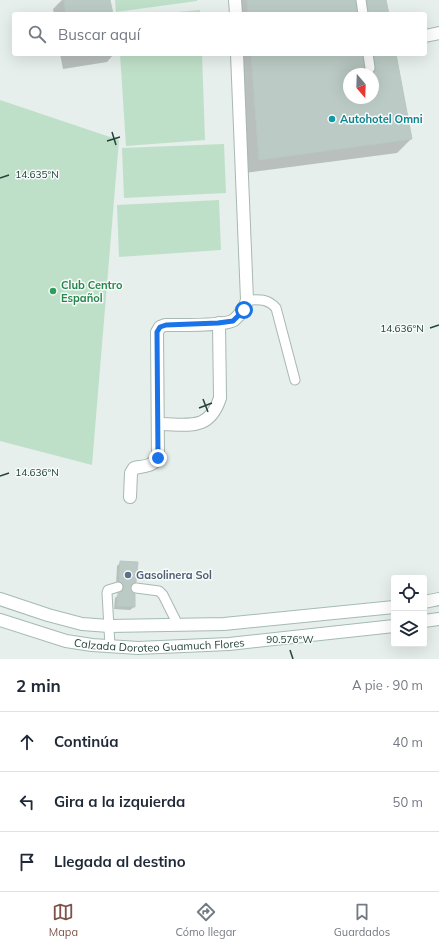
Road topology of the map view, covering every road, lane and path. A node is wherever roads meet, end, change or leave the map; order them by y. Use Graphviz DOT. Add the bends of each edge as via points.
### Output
graph roads {
  1 [pos="235,0"];
  2 [pos="361,0"];
  3 [pos="236,12"];
  4 [pos="363,12"];
  5 [pos="439,33"];
  6 [pos="427,36"];
  7 [pos="237,56"];
  8 [pos="368,56"];
  9 [pos="370,68"];
  10 [pos="247,300"];
  11 [pos="218,323"];
  12 [pos="295,380"];
  13 [pos="158,424"];
  14 [pos="130,497"];
  15 [pos="118,587"];
  16 [pos="136,588"];
  17 [pos="0,599"];
  18 [pos="439,599"];
  19 [pos="427,601"];
  20 [pos="391,607"];
  21 [pos="439,619"];
  22 [pos="0,620"];
  23 [pos="427,621"];
  24 [pos="178,625"];
  25 [pos="209,625"];
  26 [pos="109,626"];
  27 [pos="391,626"];
  28 [pos="208,645"];
  29 [pos="110,646"];
  1 -- 3 [label="main road"];
  2 -- 4 [label="lane"];
  5 -- 6 [label="main road"];
  7 -- 10 [label="main road"];
  8 -- 9 [label="lane"];
  10 -- 11 [label="main road" via="244,310 233,321"];
  10 -- 12 [label="lane" via="266,300 276,308"];
  11 -- 13 [label="main road" via="220,398 216,408 210,417 199,424"];
  11 -- 13 [label="main road" via="166,325 160,327 157,332"];
  13 -- 14 [label="main road" via="158,458 152,465 134,468 131,473"];
  15 -- 26 [label="lane" via="111,588 107,593"];
  16 -- 24 [label="lane" via="159,591"];
  17 -- 26 [label="main road, Calzada Doroteo Guamuch Flores" via="82,624"];
  18 -- 19 [label="main road"];
  20 -- 25 [label="main road, Calzada Doroteo Guamuch Flores"];
  21 -- 23 [label="main road"];
  22 -- 29 [label="main road, Calzada Doroteo Guamuch Flores" via="66,641"];
  24 -- 25 [label="main road, Calzada Doroteo Guamuch Flores"];
  24 -- 26 [label="main road, Calzada Doroteo Guamuch Flores"];
  25 -- 28 [label="main road"];
  26 -- 29 [label="lane"];
  27 -- 28 [label="main road, Calzada Doroteo Guamuch Flores"];
  28 -- 29 [label="main road, Calzada Doroteo Guamuch Flores" via="138,648"];
}
